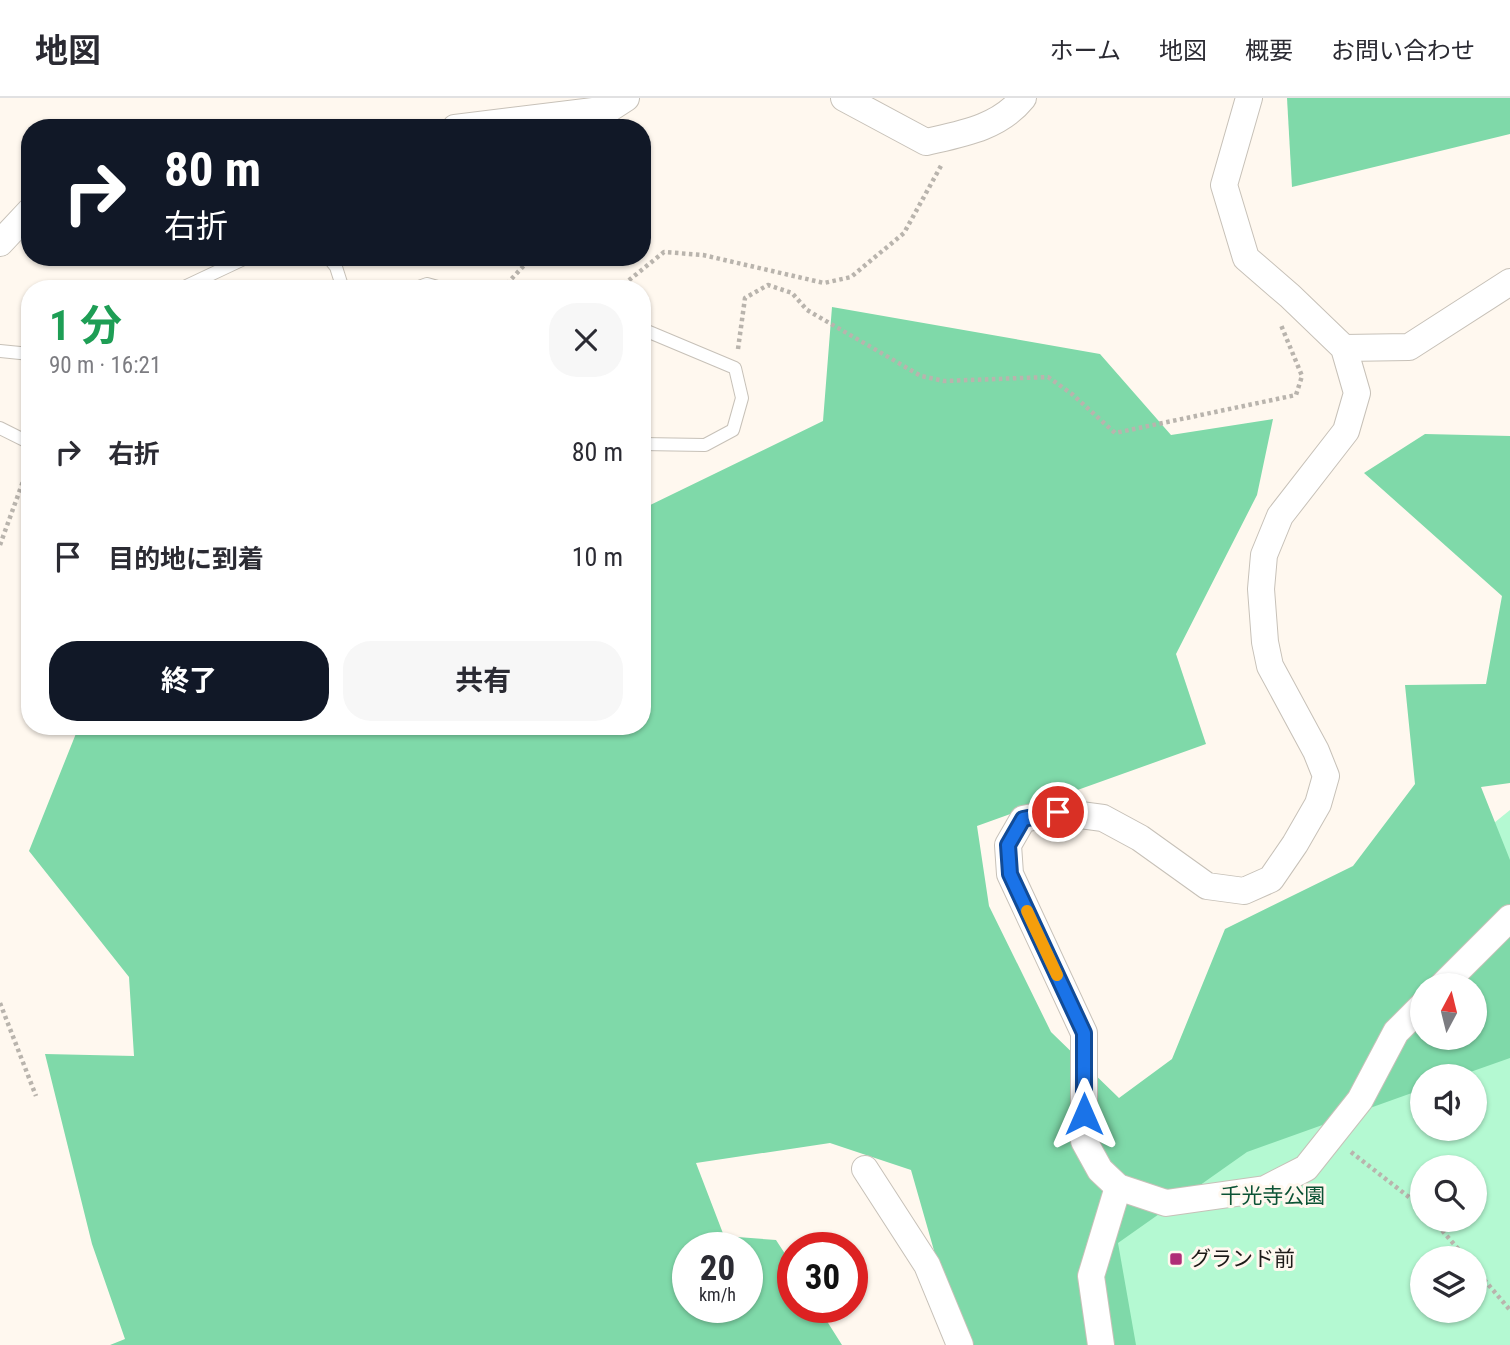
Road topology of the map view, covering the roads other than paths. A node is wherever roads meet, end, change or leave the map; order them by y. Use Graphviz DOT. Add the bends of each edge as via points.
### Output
graph roads {
  1 [pos="626,98"];
  2 [pos="844,98"];
  3 [pos="1023,98"];
  4 [pos="1249,98"];
  5 [pos="528,119"];
  6 [pos="21,221"];
  7 [pos="0,243"];
  8 [pos="229,266"];
  9 [pos="199,280"];
  10 [pos="1510,282"];
  11 [pos="651,333"];
  12 [pos="1344,348"];
  13 [pos="0,351"];
  14 [pos="21,353"];
  15 [pos="0,428"];
  16 [pos="21,438"];
  17 [pos="651,444"];
  18 [pos="1510,918"];
  19 [pos="1455,973"];
  20 [pos="1410,1018"];
  21 [pos="865,1169"];
  22 [pos="1118,1187"];
  23 [pos="960,1345"];
  24 [pos="1101,1345"];
  1 -- 5 [label="street" via="609,109"];
  2 -- 3 [label="street" via="926,142 974,131 1011,113"];
  4 -- 12 [label="street" via="1224,185 1246,258"];
  6 -- 7 [label="street"];
  8 -- 9 [label="lane"];
  10 -- 12 [label="street" via="1409,347"];
  11 -- 17 [label="lane" via="735,368 742,398 733,430 705,445"];
  12 -- 22 [label="street" via="1357,393 1346,431 1280,516 1264,555 1261,589 1270,666 1326,776 1318,804 1296,844 1271,879 1244,891 1207,886 1140,838 1102,818 1058,812 1023,819 1008,845 1010,874 1084,1033 1084,1141 1100,1170"];
  13 -- 14 [label="lane"];
  15 -- 16 [label="lane"];
  18 -- 19 [label="street"];
  20 -- 22 [label="street" via="1396,1032 1360,1100 1306,1168 1265,1189 1166,1203"];
  21 -- 23 [label="street" via="927,1265"];
  22 -- 24 [label="street" via="1091,1276"];
}
